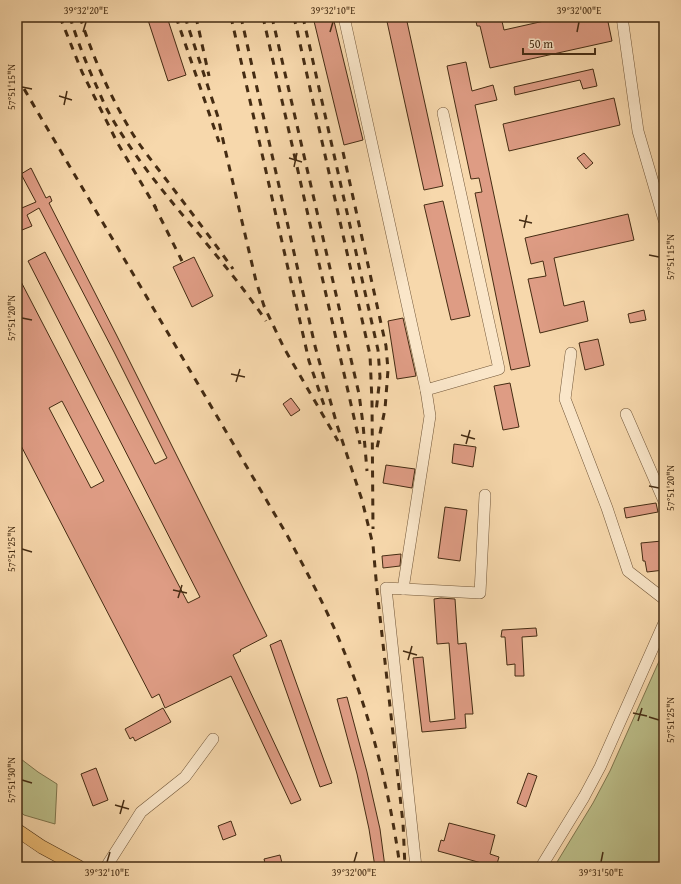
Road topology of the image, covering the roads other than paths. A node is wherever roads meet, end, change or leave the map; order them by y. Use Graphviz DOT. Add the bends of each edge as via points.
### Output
graph roads {
  1 [pos="344,17"];
  2 [pos="622,17"];
  3 [pos="443,113"];
  4 [pos="664,220"];
  5 [pos="571,353"];
  6 [pos="426,390"];
  7 [pos="626,414"];
  8 [pos="484,495"];
  9 [pos="664,501"];
  10 [pos="403,589"];
  11 [pos="664,599"];
  12 [pos="664,623"];
  13 [pos="214,739"];
  14 [pos="17,830"];
  15 [pos="78,867"];
  16 [pos="106,867"];
  17 [pos="416,867"];
  18 [pos="541,867"];
  1 -- 6 [label="street"];
  2 -- 4 [label="street" via="638,131"];
  3 -- 6 [label="street" via="500,369"];
  5 -- 11 [label="street" via="565,399 628,571"];
  6 -- 10 [label="street" via="430,416"];
  7 -- 9 [label="street"];
  8 -- 10 [label="street" via="480,593"];
  10 -- 17 [label="street" via="386,588"];
  12 -- 18 [label="street" via="600,767"];
  13 -- 16 [label="street" via="185,777 142,812"];
  14 -- 15 [label="main road"];
}
